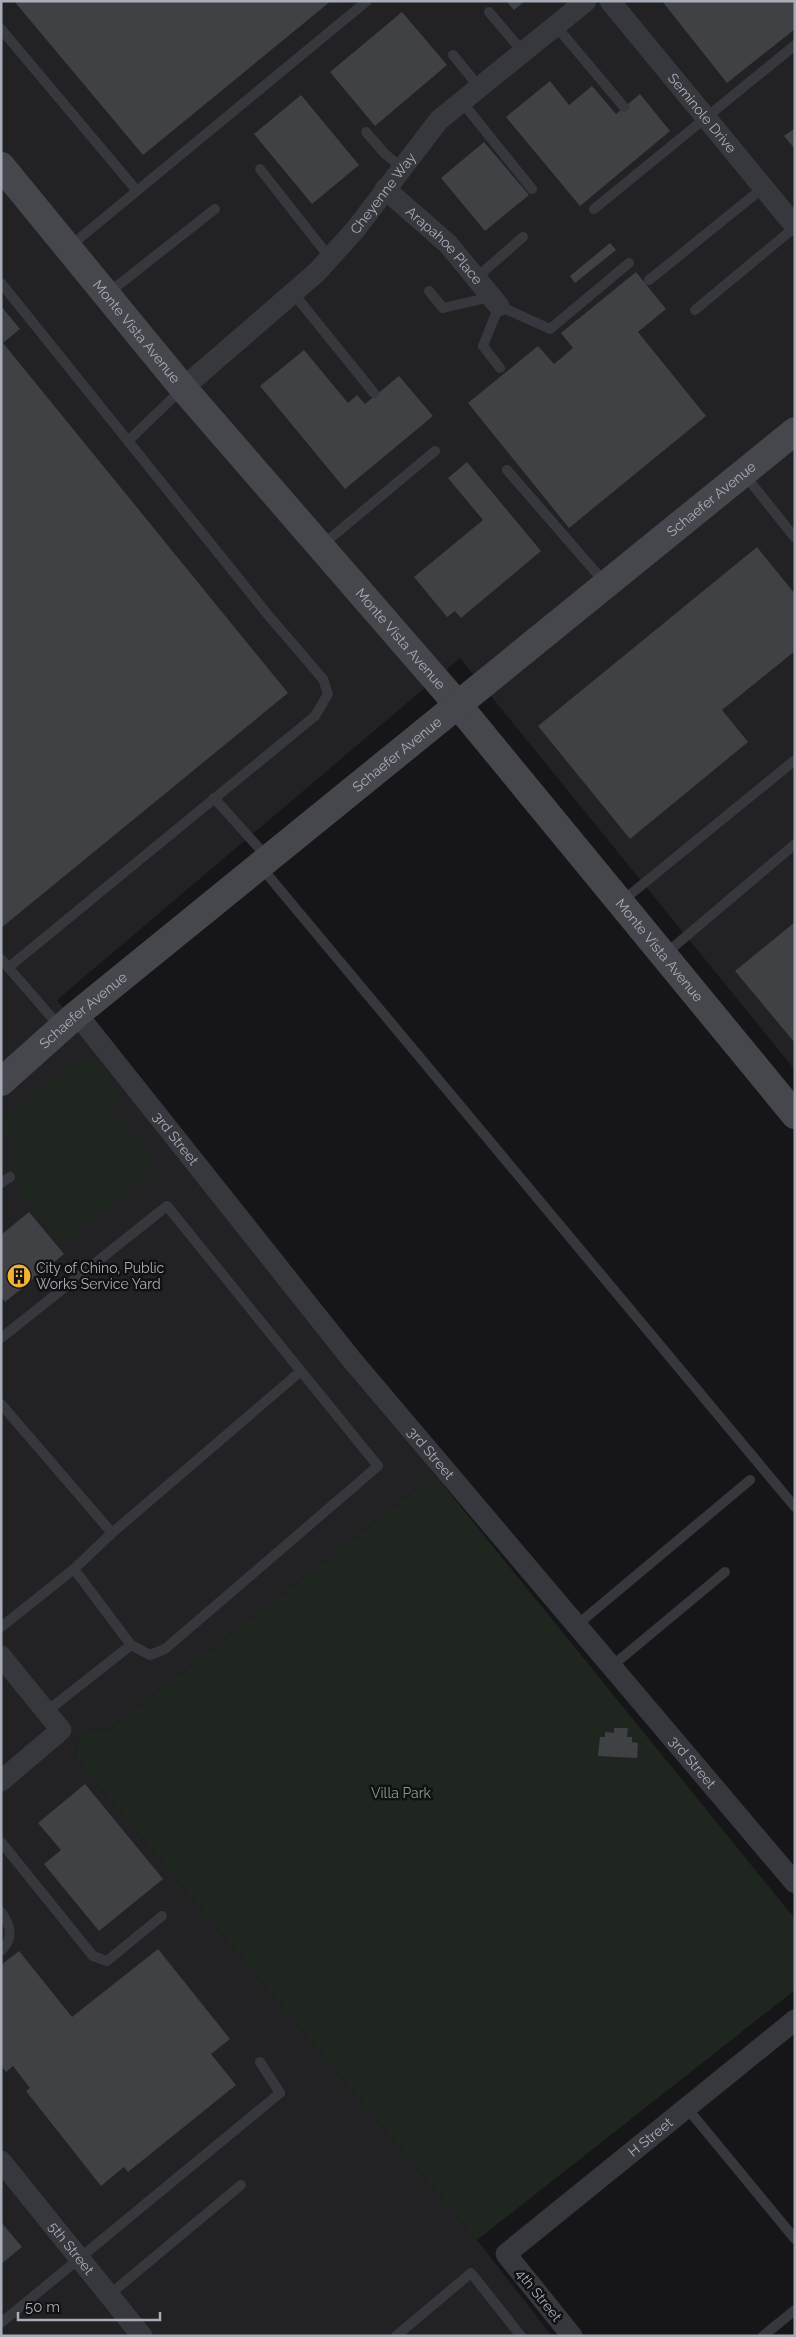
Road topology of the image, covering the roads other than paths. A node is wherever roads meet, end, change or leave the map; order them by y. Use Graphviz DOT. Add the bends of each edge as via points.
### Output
graph roads {
  1 [pos="367,1"];
  2 [pos="586,1"];
  3 [pos="610,1"];
  4 [pos="489,12"];
  5 [pos="556,26"];
  6 [pos="1,29"];
  7 [pos="795,45"];
  8 [pos="523,52"];
  9 [pos="453,55"];
  10 [pos="479,88"];
  11 [pos="462,102"];
  12 [pos="624,107"];
  13 [pos="707,118"];
  14 [pos="366,132"];
  15 [pos="1,166"];
  16 [pos="402,168"];
  17 [pos="260,170"];
  18 [pos="763,188"];
  19 [pos="385,189"];
  20 [pos="532,189"];
  21 [pos="137,191"];
  22 [pos="215,208"];
  23 [pos="594,209"];
  24 [pos="795,226"];
  25 [pos="523,237"];
  26 [pos="68,248"];
  27 [pos="330,258"];
  28 [pos="629,263"];
  29 [pos="476,278"];
  30 [pos="649,280"];
  31 [pos="1,283"];
  32 [pos="429,291"];
  33 [pos="293,293"];
  34 [pos="106,295"];
  35 [pos="495,301"];
  36 [pos="695,310"];
  37 [pos="500,368"];
  38 [pos="183,388"];
  39 [pos="374,393"];
  40 [pos="795,431"];
  41 [pos="128,441"];
  42 [pos="435,451"];
  43 [pos="507,470"];
  44 [pos="743,473"];
  45 [pos="795,538"];
  46 [pos="320,547"];
  47 [pos="606,585"];
  48 [pos="458,705"];
  49 [pos="795,760"];
  50 [pos="214,798"];
  51 [pos="795,844"];
  52 [pos="265,863"];
  53 [pos="620,903"];
  54 [pos="663,955"];
  55 [pos="1,959"];
  56 [pos="8,967"];
  57 [pos="69,1021"];
  58 [pos="1,1082"];
  59 [pos="795,1115"];
  60 [pos="1,1338"];
  61 [pos="301,1371"];
  62 [pos="1,1404"];
  63 [pos="750,1480"];
  64 [pos="795,1508"];
  65 [pos="112,1533"];
  66 [pos="74,1569"];
  67 [pos="725,1572"];
  68 [pos="577,1626"];
  69 [pos="1,1627"];
  70 [pos="131,1645"];
  71 [pos="1,1656"];
  72 [pos="612,1666"];
  73 [pos="46,1712"];
  74 [pos="1,1781"];
  75 [pos="1,1842"];
  76 [pos="795,1883"];
  77 [pos="1,1912"];
  78 [pos="162,1916"];
  79 [pos="1,1951"];
  80 [pos="795,2020"];
  81 [pos="260,2062"];
  82 [pos="687,2108"];
  83 [pos="1,2161"];
  84 [pos="241,2185"];
  85 [pos="795,2239"];
  86 [pos="506,2254"];
  87 [pos="80,2259"];
  88 [pos="109,2295"];
  89 [pos="795,2310"];
  90 [pos="1,2323"];
  91 [pos="142,2336"];
  92 [pos="396,2336"];
  93 [pos="521,2336"];
  94 [pos="572,2336"];
  95 [pos="764,2336"];
  1 -- 21 [label="lane"];
  2 -- 5 [label="street, Cheyenne Way"];
  3 -- 13 [label="street, Seminole Drive"];
  4 -- 8 [label="lane"];
  5 -- 8 [label="street, Cheyenne Way"];
  5 -- 12 [label="lane"];
  6 -- 21 [label="lane"];
  7 -- 13 [label="lane"];
  8 -- 10 [label="street, Cheyenne Way"];
  9 -- 10 [label="lane"];
  10 -- 11 [label="street, Cheyenne Way"];
  11 -- 16 [label="street, Cheyenne Way" via="439,120"];
  11 -- 20 [label="lane"];
  13 -- 18 [label="street, Seminole Drive"];
  13 -- 23 [label="lane"];
  14 -- 16 [label="lane"];
  15 -- 26 [label="street, Monte Vista Avenue"];
  16 -- 19 [label="street, Cheyenne Way"];
  17 -- 27 [label="lane"];
  18 -- 24 [label="street, Seminole Drive"];
  18 -- 30 [label="lane"];
  19 -- 27 [label="street, Cheyenne Way"];
  19 -- 29 [label="street, Arapahoe Place" via="448,244"];
  21 -- 26 [label="lane"];
  22 -- 34 [label="lane"];
  24 -- 36 [label="lane"];
  25 -- 29 [label="lane"];
  26 -- 34 [label="street, Monte Vista Avenue"];
  27 -- 33 [label="street, Cheyenne Way"];
  28 -- 35 [label="lane" via="550,330"];
  29 -- 35 [label="street, Arapahoe Place"];
  31 -- 41 [label="lane"];
  32 -- 35 [label="lane" via="444,308"];
  33 -- 38 [label="street, Cheyenne Way"];
  33 -- 39 [label="lane"];
  34 -- 38 [label="street, Monte Vista Avenue"];
  35 -- 37 [label="lane" via="483,346"];
  38 -- 41 [label="lane"];
  38 -- 46 [label="street, Monte Vista Avenue"];
  40 -- 44 [label="street, Schaefer Avenue"];
  41 -- 50 [label="lane" via="323,679 328,694 315,716"];
  42 -- 46 [label="lane"];
  43 -- 47 [label="lane"];
  44 -- 45 [label="lane"];
  44 -- 47 [label="street, Schaefer Avenue"];
  46 -- 48 [label="street, Monte Vista Avenue"];
  47 -- 48 [label="street, Schaefer Avenue"];
  48 -- 52 [label="street, Schaefer Avenue"];
  48 -- 53 [label="street, Monte Vista Avenue"];
  49 -- 53 [label="lane"];
  50 -- 52 [label="lane"];
  50 -- 56 [label="lane"];
  51 -- 54 [label="lane"];
  52 -- 57 [label="street, Schaefer Avenue"];
  52 -- 64 [label="lane"];
  53 -- 54 [label="street, Monte Vista Avenue"];
  54 -- 59 [label="street, Monte Vista Avenue"];
  55 -- 56 [label="lane"];
  56 -- 57 [label="lane"];
  57 -- 58 [label="street, Schaefer Avenue"];
  57 -- 68 [label="street, 3rd Street"];
  60 -- 61 [label="lane" via="167,1206"];
  61 -- 65 [label="lane"];
  61 -- 70 [label="lane" via="378,1466 164,1650 150,1654"];
  62 -- 65 [label="lane"];
  63 -- 68 [label="lane"];
  65 -- 66 [label="lane"];
  66 -- 69 [label="lane"];
  66 -- 70 [label="lane"];
  67 -- 72 [label="lane"];
  68 -- 72 [label="street, 3rd Street"];
  70 -- 73 [label="lane"];
  71 -- 73 [label="street"];
  72 -- 76 [label="street, 3rd Street"];
  73 -- 74 [label="street" via="61,1730"];
  75 -- 78 [label="lane" via="93,1956 108,1961"];
  77 -- 79 [label="lane" via="10,1928 10,1935 8,1944"];
  80 -- 82 [label="street, H Street"];
  81 -- 87 [label="lane" via="280,2093"];
  82 -- 85 [label="lane"];
  82 -- 86 [label="street, H Street"];
  83 -- 87 [label="street, 5th Street"];
  84 -- 88 [label="lane"];
  86 -- 94 [label="street, 4th Street"];
  87 -- 88 [label="street, 5th Street"];
  87 -- 90 [label="lane"];
  88 -- 91 [label="street, 5th Street"];
  89 -- 95 [label="lane"];
  92 -- 93 [label="lane" via="471,2273"];
}
